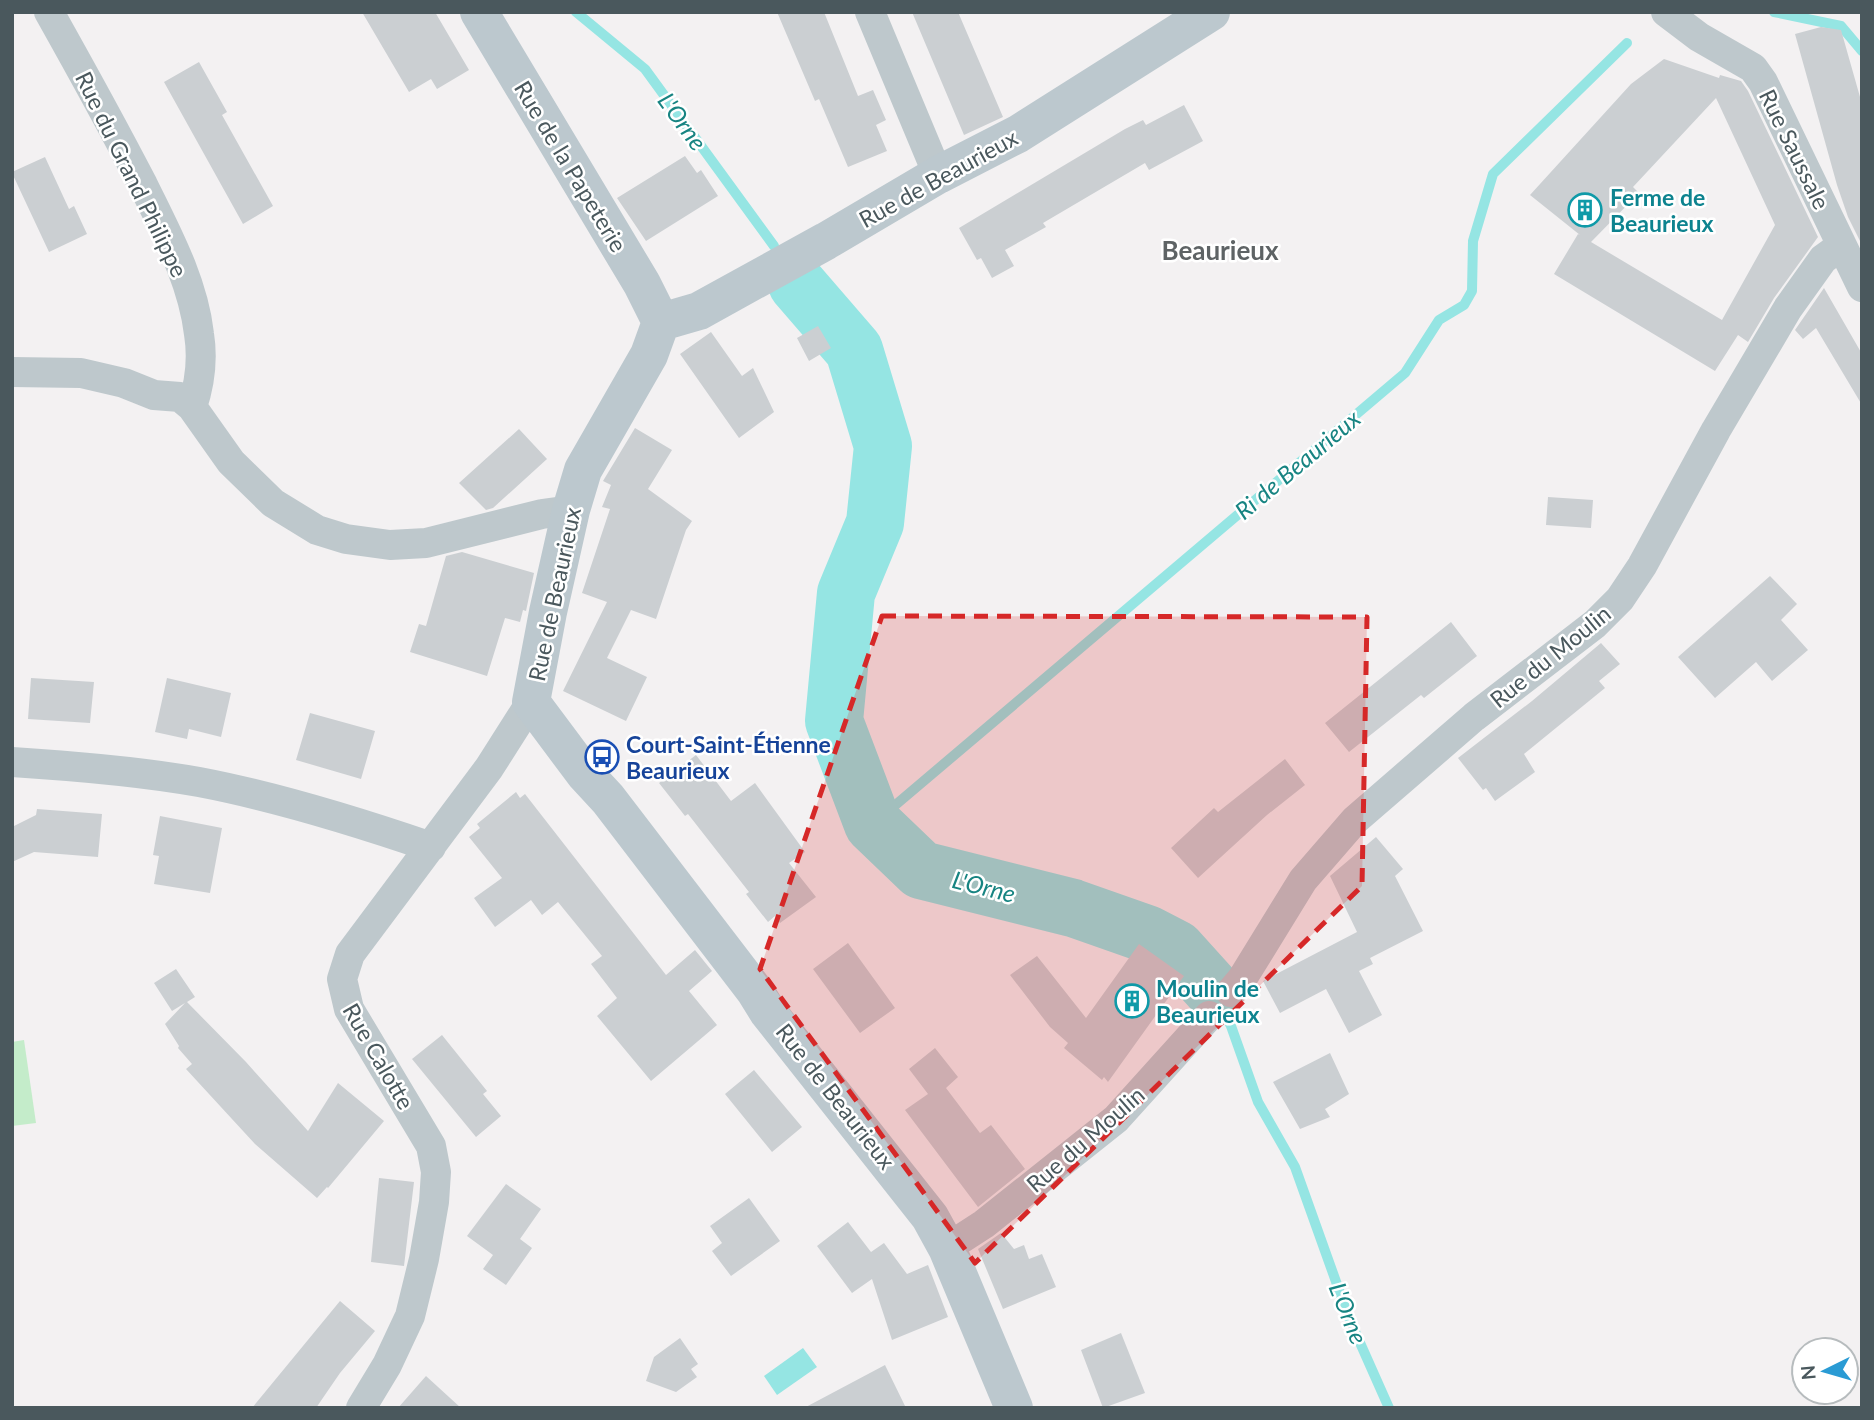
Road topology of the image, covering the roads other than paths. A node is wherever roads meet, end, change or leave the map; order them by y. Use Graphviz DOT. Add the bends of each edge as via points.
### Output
graph roads {
  1 [pos="49,12"];
  2 [pos="479,12"];
  3 [pos="870,12"];
  4 [pos="1212,12"];
  5 [pos="1666,12"];
  6 [pos="938,175"];
  7 [pos="1841,246"];
  8 [pos="1862,287"];
  9 [pos="661,322"];
  10 [pos="12,372"];
  11 [pos="192,407"];
  12 [pos="571,510"];
  13 [pos="531,702"];
  14 [pos="12,762"];
  15 [pos="431,848"];
  16 [pos="1231,992"];
  17 [pos="1209,1016"];
  18 [pos="947,1248"];
  19 [pos="361,1408"];
  20 [pos="1014,1408"];
  1 -- 11 [label="street, Rue du Grand Philippe" via="105,111 184,276 195,309 201,352"];
  2 -- 9 [label="street, Rue de la Papeterie"];
  3 -- 6 [label="street"];
  4 -- 6 [label="street, Rue de Beaurieux" via="1018,134"];
  5 -- 7 [label="street, Rue Saussale" via="1753,68"];
  6 -- 9 [label="street, Rue de Beaurieux" via="699,311"];
  7 -- 8 [label="street, Rue Saussale"];
  7 -- 16 [label="street, Rue du Moulin" via="1823,259 1788,308 1620,598 1595,624 1474,717 1347,827 1303,880"];
  9 -- 12 [label="street, Rue de Beaurieux" via="649,355 583,470"];
  10 -- 11 [label="street" via="81,373 154,395 180,397"];
  11 -- 12 [label="street" via="231,463 273,503 317,530 346,539 390,545 426,543"];
  12 -- 13 [label="street, Rue de Beaurieux"];
  13 -- 15 [label="street, Rue Calotte"];
  13 -- 18 [label="street, Rue de Beaurieux" via="930,1217"];
  14 -- 15 [label="street" via="200,782 296,804"];
  15 -- 19 [label="street, Rue Calotte" via="350,954 342,979 349,1009 431,1146 436,1172 424,1259 410,1316"];
  17 -- 18 [label="street, Rue du Moulin" via="1116,1119"];
  18 -- 20 [label="street, Rue de Beaurieux"];
}
